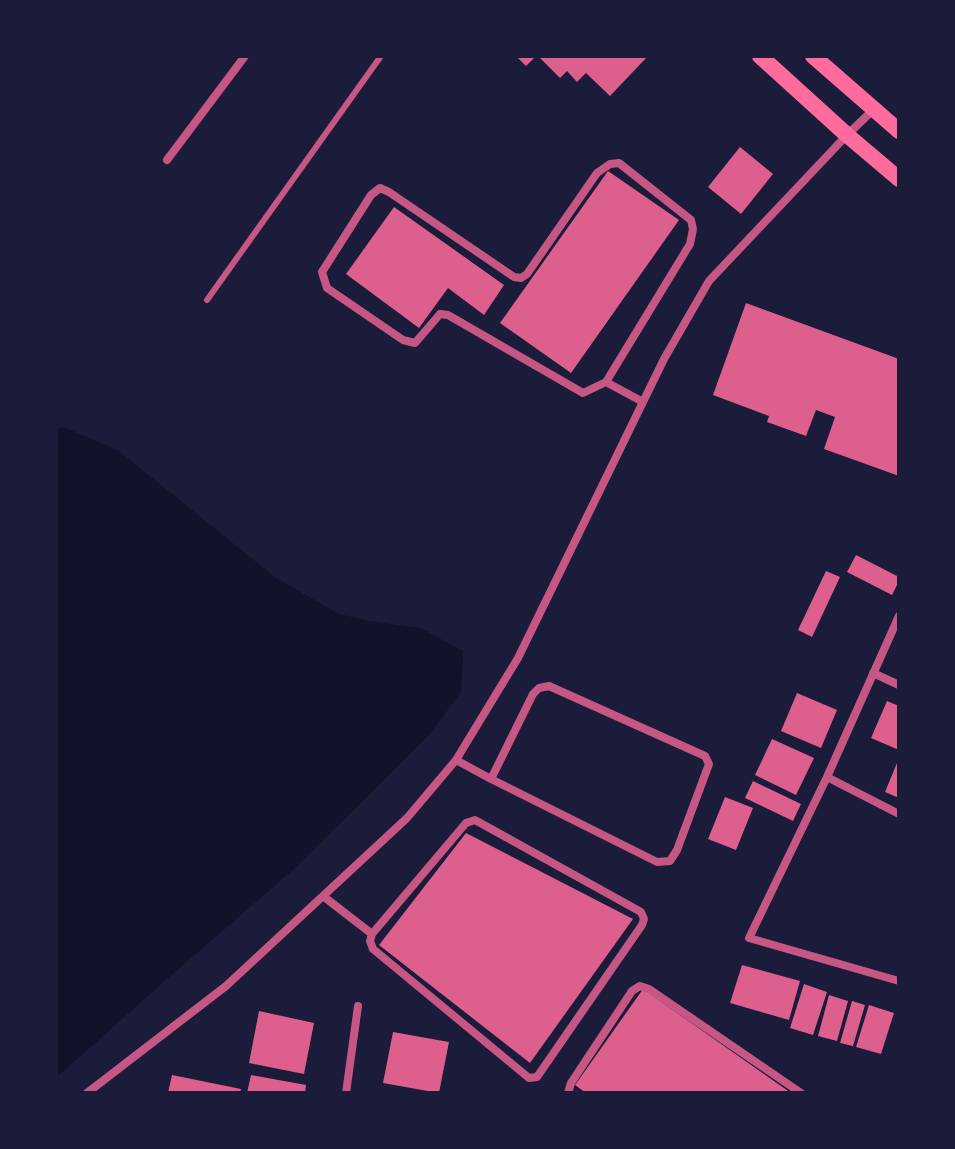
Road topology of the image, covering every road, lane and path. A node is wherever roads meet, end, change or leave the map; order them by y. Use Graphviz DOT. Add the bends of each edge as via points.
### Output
graph roads {
  1 [pos="245,56"];
  2 [pos="381,56"];
  3 [pos="760,56"];
  4 [pos="813,56"];
  5 [pos="873,110"];
  6 [pos="899,131"];
  7 [pos="847,135"];
  8 [pos="167,160"];
  9 [pos="899,179"];
  10 [pos="207,300"];
  11 [pos="606,382"];
  12 [pos="643,402"];
  13 [pos="899,616"];
  14 [pos="873,673"];
  15 [pos="899,685"];
  16 [pos="456,760"];
  17 [pos="827,777"];
  18 [pos="491,779"];
  19 [pos="899,814"];
  20 [pos="323,896"];
  21 [pos="372,934"];
  22 [pos="899,981"];
  23 [pos="358,1006"];
  24 [pos="87,1093"];
  25 [pos="346,1093"];
  26 [pos="568,1093"];
  27 [pos="801,1093"];
  1 -- 8 [label="street"];
  2 -- 10 [label="lane"];
  3 -- 7 [label="main road"];
  4 -- 5 [label="main road"];
  5 -- 6 [label="main road"];
  5 -- 7 [label="street"];
  7 -- 9 [label="main road"];
  7 -- 12 [label="street" via="709,281"];
  11 -- 11 [label="street" via="583,393 448,315 440,314 415,343 403,340 327,288 322,272 380,188 521,278 597,173 619,163 691,220 693,229 690,244"];
  11 -- 12 [label="street"];
  12 -- 16 [label="street" via="518,658"];
  13 -- 14 [label="street"];
  14 -- 15 [label="street"];
  14 -- 17 [label="street"];
  16 -- 18 [label="street"];
  16 -- 20 [label="street" via="407,818"];
  17 -- 19 [label="street"];
  17 -- 22 [label="street" via="749,938"];
  18 -- 18 [label="street" via="533,694 549,686 705,756 709,764 677,850 670,861 657,862"];
  20 -- 21 [label="street"];
  20 -- 24 [label="street" via="226,986"];
  21 -- 21 [label="street" via="373,949 529,1078 537,1077 644,919 641,912 475,820 466,823"];
  23 -- 25 [label="street"];
  26 -- 27 [label="street" via="640,986"];
}
